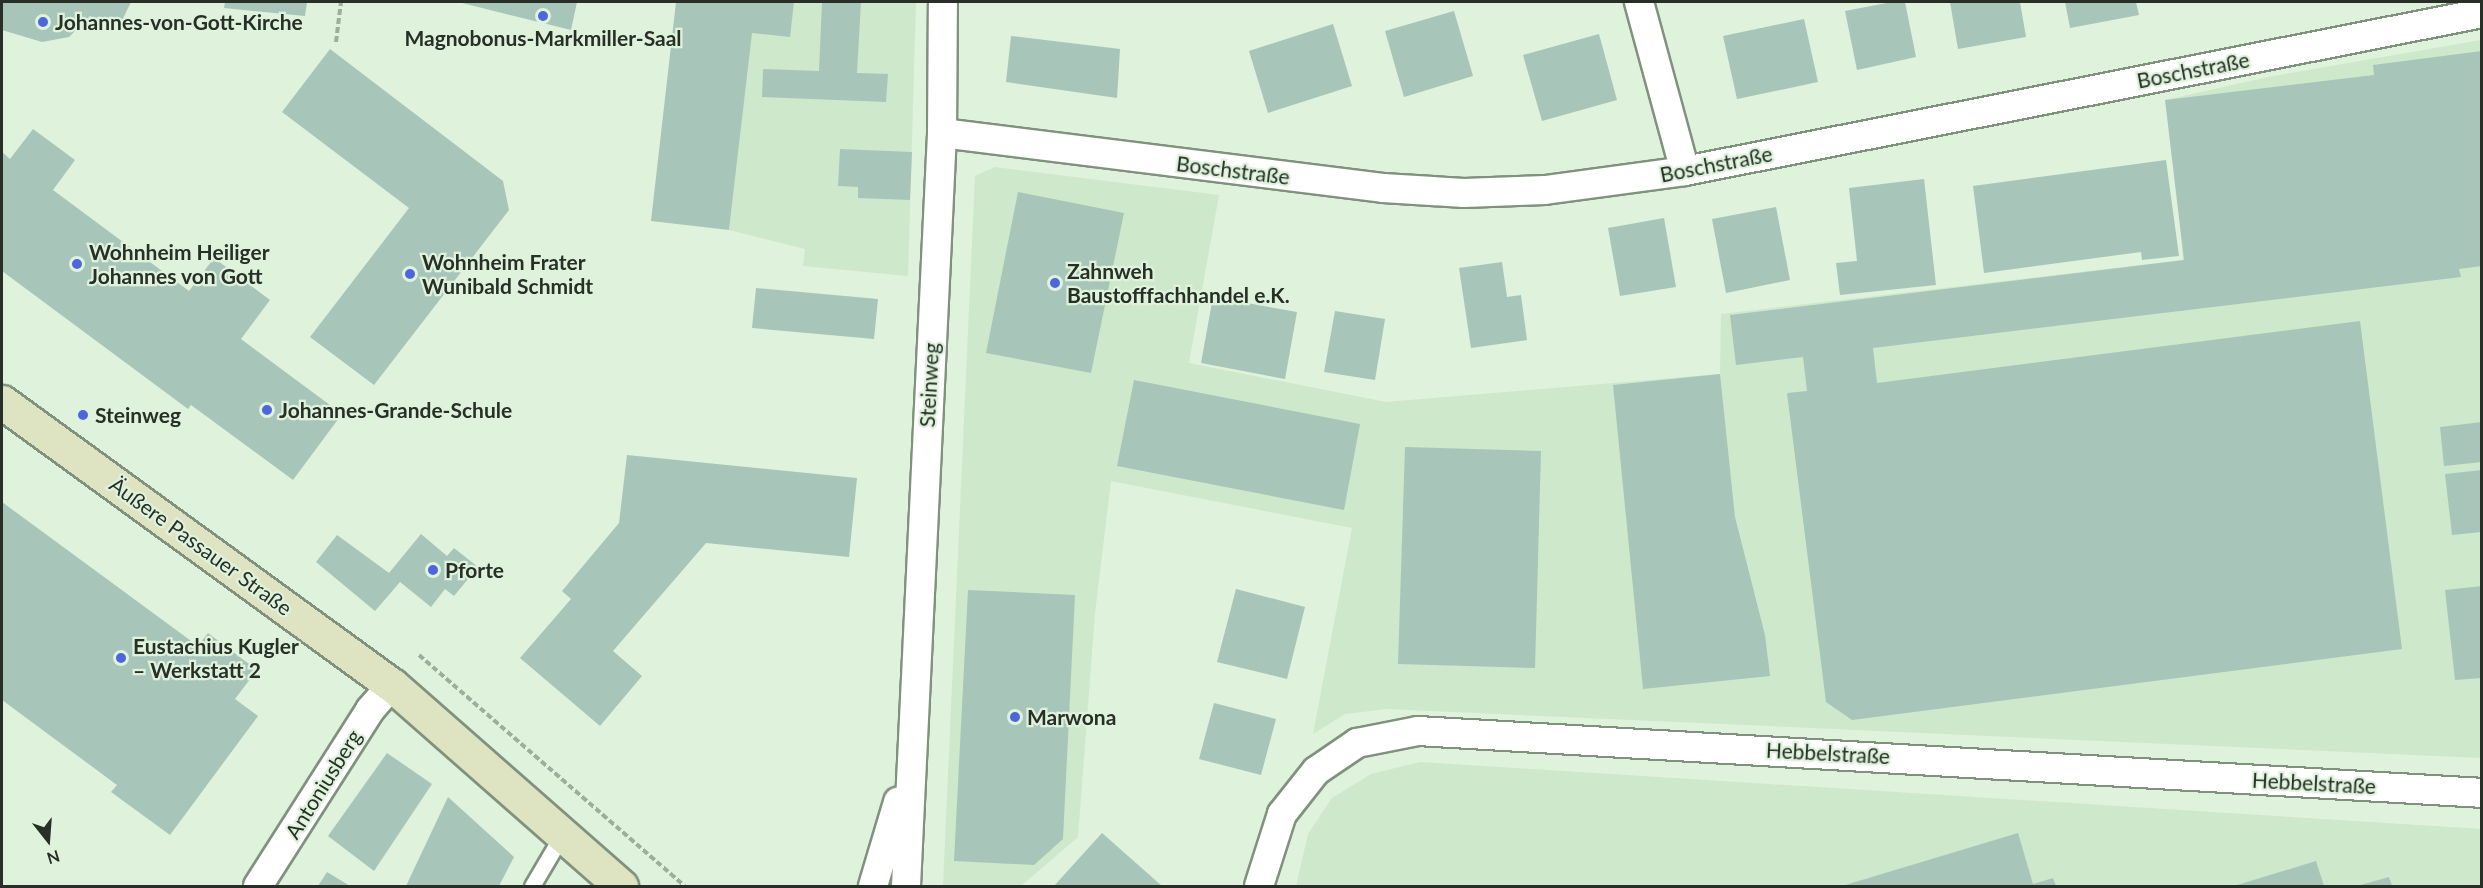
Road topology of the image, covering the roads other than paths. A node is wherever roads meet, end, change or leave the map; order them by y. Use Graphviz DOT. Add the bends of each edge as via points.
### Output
graph roads {
  1 [pos="943,2"];
  2 [pos="1639,2"];
  3 [pos="2481,13"];
  4 [pos="942,133"];
  5 [pos="1685,171"];
  6 [pos="2,402"];
  7 [pos="392,685"];
  8 [pos="909,768"];
  9 [pos="2481,793"];
  10 [pos="562,835"];
  11 [pos="258,886"];
  12 [pos="532,886"];
  13 [pos="621,886"];
  14 [pos="873,886"];
  15 [pos="906,886"];
  16 [pos="1259,886"];
  1 -- 4 [label="street, Steinweg"];
  2 -- 5 [label="street"];
  3 -- 5 [label="street, Boschstraße"];
  4 -- 5 [label="street, Boschstraße" via="1371,187 1464,193 1577,186"];
  4 -- 8 [label="street, Steinweg"];
  6 -- 7 [label="main road, Äußere Passauer Straße"];
  7 -- 10 [label="main road, Äußere Passauer Straße"];
  7 -- 11 [label="street, Antoniusberg" via="370,710"];
  8 -- 14 [label="street, Steinweg"];
  8 -- 15 [label="street, Steinweg"];
  9 -- 16 [label="street, Hebbelstraße" via="1418,731 1357,743 1316,771 1282,814"];
  10 -- 12 [label="lane"];
  10 -- 13 [label="main road, Äußere Passauer Straße"];
}
